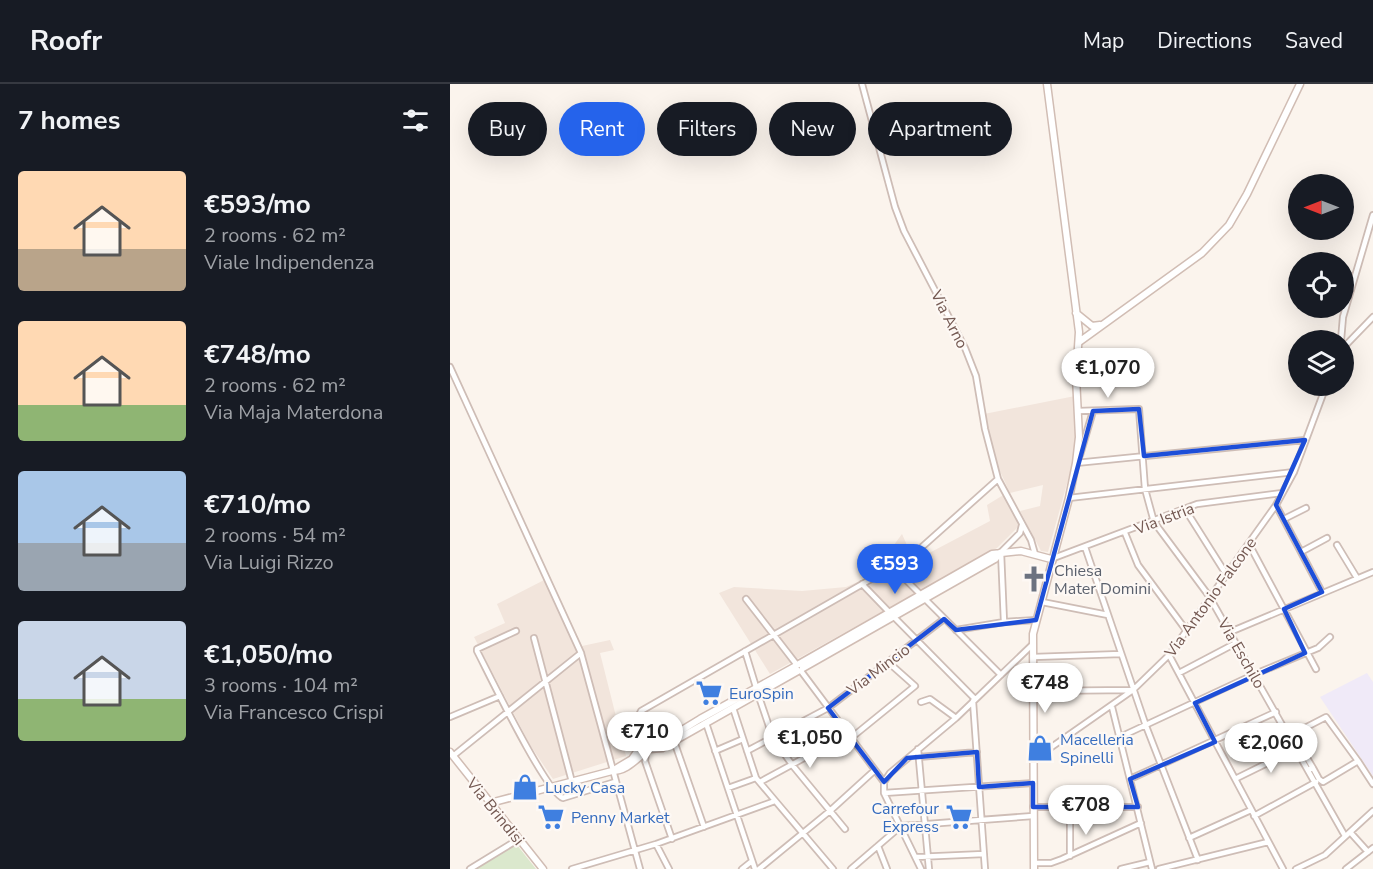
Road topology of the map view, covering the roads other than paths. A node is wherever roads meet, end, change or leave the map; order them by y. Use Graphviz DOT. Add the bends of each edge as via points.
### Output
graph roads {
  1 [pos="862,84"];
  2 [pos="1047,84"];
  3 [pos="1300,84"];
  4 [pos="1373,215"];
  5 [pos="1076,313"];
  6 [pos="1373,317"];
  7 [pos="1100,325"];
  8 [pos="1092,326"];
  9 [pos="1342,330"];
  10 [pos="1079,332"];
  11 [pos="1354,337"];
  12 [pos="1079,342"];
  13 [pos="450,367"];
  14 [pos="1322,396"];
  15 [pos="1078,411"];
  16 [pos="1093,411"];
  17 [pos="1305,440"];
  18 [pos="1144,456"];
  19 [pos="1077,461"];
  20 [pos="1294,471"];
  21 [pos="998,479"];
  22 [pos="1145,489"];
  23 [pos="1282,493"];
  24 [pos="1069,498"];
  25 [pos="1276,505"];
  26 [pos="1306,508"];
  27 [pos="1185,509"];
  28 [pos="1284,519"];
  29 [pos="1154,522"];
  30 [pos="1022,524"];
  31 [pos="1125,533"];
  32 [pos="1327,538"];
  33 [pos="1249,544"];
  34 [pos="1337,545"];
  35 [pos="1085,548"];
  36 [pos="1001,552"];
  37 [pos="1301,552"];
  38 [pos="1035,554"];
  39 [pos="1051,559"];
  40 [pos="892,567"];
  41 [pos="1373,572"];
  42 [pos="1226,574"];
  43 [pos="1357,578"];
  44 [pos="862,584"];
  45 [pos="1322,592"];
  46 [pos="1209,596"];
  47 [pos="922,597"];
  48 [pos="746,599"];
  49 [pos="1042,602"];
  50 [pos="1284,609"];
  51 [pos="891,614"];
  52 [pos="1108,615"];
  53 [pos="944,619"];
  54 [pos="1036,620"];
  55 [pos="1004,622"];
  56 [pos="956,630"];
  57 [pos="1186,630"];
  58 [pos="516,631"];
  59 [pos="1230,632"];
  60 [pos="773,635"];
  61 [pos="1330,637"];
  62 [pos="534,638"];
  63 [pos="917,639"];
  64 [pos="1236,644"];
  65 [pos="1032,645"];
  66 [pos="745,651"];
  67 [pos="1305,652"];
  68 [pos="581,653"];
  69 [pos="1121,654"];
  70 [pos="1168,655"];
  71 [pos="1033,657"];
  72 [pos="888,662"];
  73 [pos="799,667"];
  74 [pos="1316,669"];
  75 [pos="1179,673"];
  76 [pos="1255,674"];
  77 [pos="1001,675"];
  78 [pos="546,681"];
  79 [pos="1133,690"];
  80 [pos="757,691"];
  81 [pos="1033,691"];
  82 [pos="500,696"];
  83 [pos="974,700"];
  84 [pos="921,702"];
  85 [pos="1195,703"];
  86 [pos="1112,707"];
  87 [pos="733,708"];
  88 [pos="828,708"];
  89 [pos="509,712"];
  90 [pos="1276,712"];
  91 [pos="450,717"];
  92 [pos="956,718"];
  93 [pos="706,723"];
  94 [pos="1146,726"];
  95 [pos="850,736"];
  96 [pos="1120,737"];
  97 [pos="773,738"];
  98 [pos="743,739"];
  99 [pos="674,741"];
  100 [pos="1215,742"];
  101 [pos="647,746"];
  102 [pos="918,749"];
  103 [pos="1296,749"];
  104 [pos="715,751"];
  105 [pos="747,752"];
  106 [pos="977,752"];
  107 [pos="452,754"];
  108 [pos="919,757"];
  109 [pos="1033,761"];
  110 [pos="1358,761"];
  111 [pos="1161,765"];
  112 [pos="793,766"];
  113 [pos="1311,769"];
  114 [pos="875,770"];
  115 [pos="612,771"];
  116 [pos="1130,779"];
  117 [pos="1235,779"];
  118 [pos="758,780"];
  119 [pos="572,782"];
  120 [pos="615,782"];
  121 [pos="884,782"];
  122 [pos="1316,782"];
  123 [pos="1033,783"];
  124 [pos="1373,784"];
  125 [pos="552,787"];
  126 [pos="728,788"];
  127 [pos="979,788"];
  128 [pos="922,790"];
  129 [pos="884,793"];
  130 [pos="775,801"];
  131 [pos="490,803"];
  132 [pos="1033,807"];
  133 [pos="1070,807"];
  134 [pos="1138,807"];
  135 [pos="831,810"];
  136 [pos="1251,810"];
  137 [pos="1373,811"];
  138 [pos="737,815"];
  139 [pos="1033,816"];
  140 [pos="1254,816"];
  141 [pos="981,819"];
  142 [pos="925,823"];
  143 [pos="1141,823"];
  144 [pos="901,826"];
  145 [pos="704,827"];
  146 [pos="845,829"];
  147 [pos="1350,832"];
  148 [pos="802,833"];
  149 [pos="1345,836"];
  150 [pos="1189,838"];
  151 [pos="672,839"];
  152 [pos="519,840"];
  153 [pos="1268,842"];
  154 [pos="656,844"];
  155 [pos="878,846"];
  156 [pos="1370,850"];
  157 [pos="634,851"];
  158 [pos="984,854"];
  159 [pos="1070,856"];
  160 [pos="916,857"];
  161 [pos="928,857"];
  162 [pos="1198,860"];
  163 [pos="752,861"];
  164 [pos="1150,862"];
  165 [pos="1034,866"];
  166 [pos="470,869"];
  167 [pos="543,869"];
  168 [pos="572,869"];
  169 [pos="640,869"];
  170 [pos="669,869"];
  171 [pos="742,869"];
  172 [pos="757,869"];
  173 [pos="834,869"];
  174 [pos="851,869"];
  175 [pos="887,869"];
  176 [pos="921,869"];
  177 [pos="928,869"];
  178 [pos="985,869"];
  179 [pos="1122,869"];
  180 [pos="1152,869"];
  181 [pos="1159,869"];
  182 [pos="1283,869"];
  183 [pos="1296,869"];
  184 [pos="1346,869"];
  1 -- 21 [label="street, Via Arno" via="904,231 976,376"];
  2 -- 5 [label="main road"];
  3 -- 7 [label="main road" via="1229,225 1202,253"];
  4 -- 9 [label="street"];
  5 -- 8 [label="main road"];
  5 -- 10 [label="main road"];
  6 -- 11 [label="street"];
  7 -- 8 [label="main road"];
  7 -- 12 [label="main road"];
  8 -- 10 [label="main road"];
  10 -- 12 [label="main road"];
  12 -- 15 [label="main road"];
  13 -- 68 [label="street"];
  14 -- 17 [label="street, Via Antonio Falcone"];
  15 -- 16 [label="street"];
  15 -- 19 [label="main road"];
  16 -- 18 [label="street" via="1139,409"];
  16 -- 19 [label="street"];
  17 -- 18 [label="street"];
  17 -- 20 [label="street, Via Antonio Falcone"];
  18 -- 19 [label="street"];
  18 -- 22 [label="street"];
  19 -- 24 [label="main road"];
  20 -- 22 [label="street"];
  20 -- 23 [label="street, Via Antonio Falcone"];
  21 -- 30 [label="street, Via Arno"];
  21 -- 40 [label="street" via="923,548"];
  22 -- 24 [label="street"];
  22 -- 29 [label="street"];
  23 -- 25 [label="street, Via Antonio Falcone"];
  23 -- 27 [label="street, Via Istria"];
  24 -- 39 [label="main road"];
  25 -- 28 [label="street"];
  25 -- 33 [label="street, Via Antonio Falcone"];
  26 -- 28 [label="street"];
  27 -- 29 [label="street, Via Istria"];
  27 -- 42 [label="street"];
  28 -- 37 [label="street"];
  29 -- 31 [label="street, Via Istria"];
  29 -- 46 [label="street, Via Eschilo"];
  30 -- 36 [label="street" via="1020,533"];
  30 -- 38 [label="street, Via Arno"];
  31 -- 35 [label="street, Via Istria"];
  31 -- 57 [label="street" via="1138,565"];
  32 -- 37 [label="street"];
  33 -- 42 [label="street, Via Antonio Falcone"];
  33 -- 50 [label="street"];
  34 -- 43 [label="street"];
  35 -- 39 [label="street, Via Istria"];
  35 -- 52 [label="street"];
  36 -- 38 [label="main road"];
  36 -- 47 [label="main road"];
  36 -- 55 [label="street"];
  37 -- 45 [label="street"];
  38 -- 39 [label="main road"];
  39 -- 49 [label="main road"];
  40 -- 44 [label="street"];
  40 -- 47 [label="street"];
  41 -- 43 [label="street"];
  42 -- 46 [label="street, Via Antonio Falcone"];
  43 -- 45 [label="street"];
  44 -- 51 [label="street"];
  44 -- 60 [label="street"];
  45 -- 50 [label="street"];
  46 -- 57 [label="street, Via Antonio Falcone"];
  46 -- 59 [label="street, Via Eschilo"];
  47 -- 51 [label="main road"];
  47 -- 53 [label="street"];
  48 -- 60 [label="street"];
  49 -- 52 [label="street"];
  49 -- 54 [label="main road"];
  50 -- 59 [label="street"];
  50 -- 67 [label="street"];
  51 -- 63 [label="street"];
  51 -- 73 [label="main road"];
  52 -- 69 [label="street"];
  53 -- 56 [label="street"];
  53 -- 63 [label="street, Via Mincio"];
  54 -- 55 [label="street"];
  54 -- 65 [label="main road"];
  55 -- 56 [label="street"];
  56 -- 77 [label="street"];
  57 -- 70 [label="street, Via Antonio Falcone"];
  58 -- 82 [label="street" via="477,649"];
  59 -- 64 [label="street, Via Eschilo"];
  60 -- 66 [label="street"];
  60 -- 73 [label="street"];
  61 -- 67 [label="street" via="1318,648"];
  62 -- 78 [label="street"];
  63 -- 72 [label="street, Via Mincio"];
  63 -- 83 [label="street"];
  64 -- 75 [label="street"];
  64 -- 76 [label="street, Via Eschilo"];
  65 -- 71 [label="main road"];
  65 -- 77 [label="street"];
  66 -- 80 [label="street"];
  66 -- 101 [label="street" via="641,711 638,717"];
  67 -- 74 [label="street"];
  67 -- 76 [label="street"];
  68 -- 78 [label="street"];
  68 -- 115 [label="street"];
  69 -- 71 [label="street"];
  69 -- 79 [label="street"];
  70 -- 75 [label="street"];
  70 -- 79 [label="street, Via Antonio Falcone"];
  71 -- 81 [label="main road"];
  72 -- 88 [label="street, Via Mincio"];
  72 -- 95 [label="street" via="915,686"];
  73 -- 80 [label="main road"];
  73 -- 88 [label="street"];
  75 -- 85 [label="street"];
  76 -- 85 [label="street"];
  76 -- 90 [label="street, Via Eschilo"];
  77 -- 83 [label="street"];
  78 -- 89 [label="street"];
  78 -- 119 [label="street"];
  79 -- 81 [label="street"];
  79 -- 86 [label="street, Via Antonio Falcone"];
  79 -- 94 [label="street"];
  80 -- 87 [label="main road"];
  80 -- 97 [label="street"];
  80 -- 101 [label="main road" via="662,742"];
  81 -- 109 [label="main road"];
  82 -- 89 [label="street"];
  82 -- 91 [label="street"];
  83 -- 92 [label="street"];
  83 -- 106 [label="street"];
  84 -- 92 [label="street" via="930,699"];
  85 -- 94 [label="street"];
  85 -- 100 [label="street"];
  86 -- 96 [label="street"];
  86 -- 109 [label="street, Via Antonio Falcone"];
  87 -- 93 [label="main road"];
  87 -- 98 [label="street"];
  88 -- 95 [label="street"];
  88 -- 97 [label="street, Via Mincio"];
  89 -- 107 [label="street"];
  89 -- 125 [label="street" via="529,753"];
  90 -- 100 [label="street"];
  90 -- 103 [label="street, Via Eschilo"];
  92 -- 102 [label="street"];
  93 -- 99 [label="main road"];
  93 -- 104 [label="street"];
  94 -- 96 [label="street"];
  94 -- 111 [label="street"];
  95 -- 112 [label="street"];
  95 -- 114 [label="street"];
  96 -- 116 [label="street"];
  97 -- 105 [label="street, Via Mincio"];
  97 -- 112 [label="street"];
  98 -- 104 [label="street"];
  98 -- 105 [label="street"];
  99 -- 101 [label="main road" via="662,748"];
  99 -- 145 [label="street"];
  100 -- 111 [label="street"];
  100 -- 117 [label="street"];
  101 -- 115 [label="main road" via="629,766"];
  101 -- 151 [label="street" via="645,761"];
  102 -- 108 [label="street"];
  102 -- 121 [label="street"];
  103 -- 113 [label="street, Via Eschilo"];
  103 -- 117 [label="street"];
  104 -- 126 [label="street"];
  105 -- 118 [label="street"];
  106 -- 108 [label="street"];
  106 -- 127 [label="street"];
  107 -- 131 [label="main road, Via Brindisi"];
  108 -- 128 [label="street"];
  109 -- 123 [label="main road"];
  110 -- 113 [label="street" via="1323,782"];
  110 -- 113 [label="street" via="1326,717 1294,736"];
  110 -- 124 [label="street"];
  111 -- 116 [label="street"];
  111 -- 150 [label="street"];
  112 -- 118 [label="street"];
  112 -- 135 [label="street"];
  113 -- 122 [label="street, Via Eschilo"];
  114 -- 121 [label="street"];
  114 -- 135 [label="street"];
  115 -- 119 [label="main road"];
  115 -- 120 [label="street"];
  116 -- 134 [label="street"];
  117 -- 136 [label="street"];
  118 -- 126 [label="street"];
  118 -- 130 [label="street"];
  119 -- 125 [label="main road"];
  120 -- 125 [label="street" via="563,798"];
  120 -- 157 [label="street"];
  121 -- 129 [label="street"];
  122 -- 140 [label="street"];
  122 -- 149 [label="street, Via Eschilo"];
  123 -- 127 [label="street"];
  123 -- 132 [label="main road"];
  125 -- 131 [label="main road"];
  126 -- 138 [label="street"];
  127 -- 128 [label="street"];
  127 -- 141 [label="street"];
  128 -- 129 [label="street"];
  128 -- 142 [label="street"];
  129 -- 144 [label="street"];
  130 -- 138 [label="street"];
  130 -- 148 [label="street"];
  131 -- 152 [label="main road, Via Brindisi"];
  132 -- 133 [label="street"];
  132 -- 139 [label="main road"];
  133 -- 134 [label="street"];
  133 -- 159 [label="street"];
  134 -- 143 [label="street"];
  135 -- 146 [label="street"];
  135 -- 148 [label="street"];
  136 -- 140 [label="street"];
  136 -- 150 [label="street"];
  137 -- 147 [label="street"];
  138 -- 145 [label="street"];
  138 -- 163 [label="street"];
  139 -- 141 [label="street"];
  139 -- 165 [label="main road"];
  140 -- 153 [label="street"];
  141 -- 142 [label="street"];
  141 -- 158 [label="street"];
  142 -- 144 [label="street"];
  142 -- 161 [label="street"];
  143 -- 159 [label="street"];
  143 -- 164 [label="street"];
  144 -- 155 [label="street"];
  144 -- 160 [label="street"];
  145 -- 151 [label="street"];
  147 -- 149 [label="street"];
  147 -- 156 [label="street"];
  148 -- 172 [label="street"];
  148 -- 173 [label="street"];
  149 -- 183 [label="street" via="1325,855"];
  150 -- 162 [label="street"];
  151 -- 154 [label="street"];
  152 -- 166 [label="street"];
  152 -- 167 [label="main road, Via Brindisi"];
  153 -- 162 [label="street"];
  153 -- 182 [label="street"];
  154 -- 157 [label="street"];
  154 -- 170 [label="street"];
  155 -- 174 [label="street"];
  155 -- 175 [label="street"];
  156 -- 184 [label="street"];
  157 -- 168 [label="street"];
  157 -- 169 [label="street"];
  158 -- 161 [label="street"];
  158 -- 178 [label="street"];
  159 -- 165 [label="street"];
  160 -- 161 [label="street"];
  160 -- 176 [label="street"];
  161 -- 177 [label="street"];
  162 -- 181 [label="street"];
  163 -- 171 [label="street"];
  163 -- 172 [label="street"];
  164 -- 179 [label="street"];
  164 -- 180 [label="street"];
}
